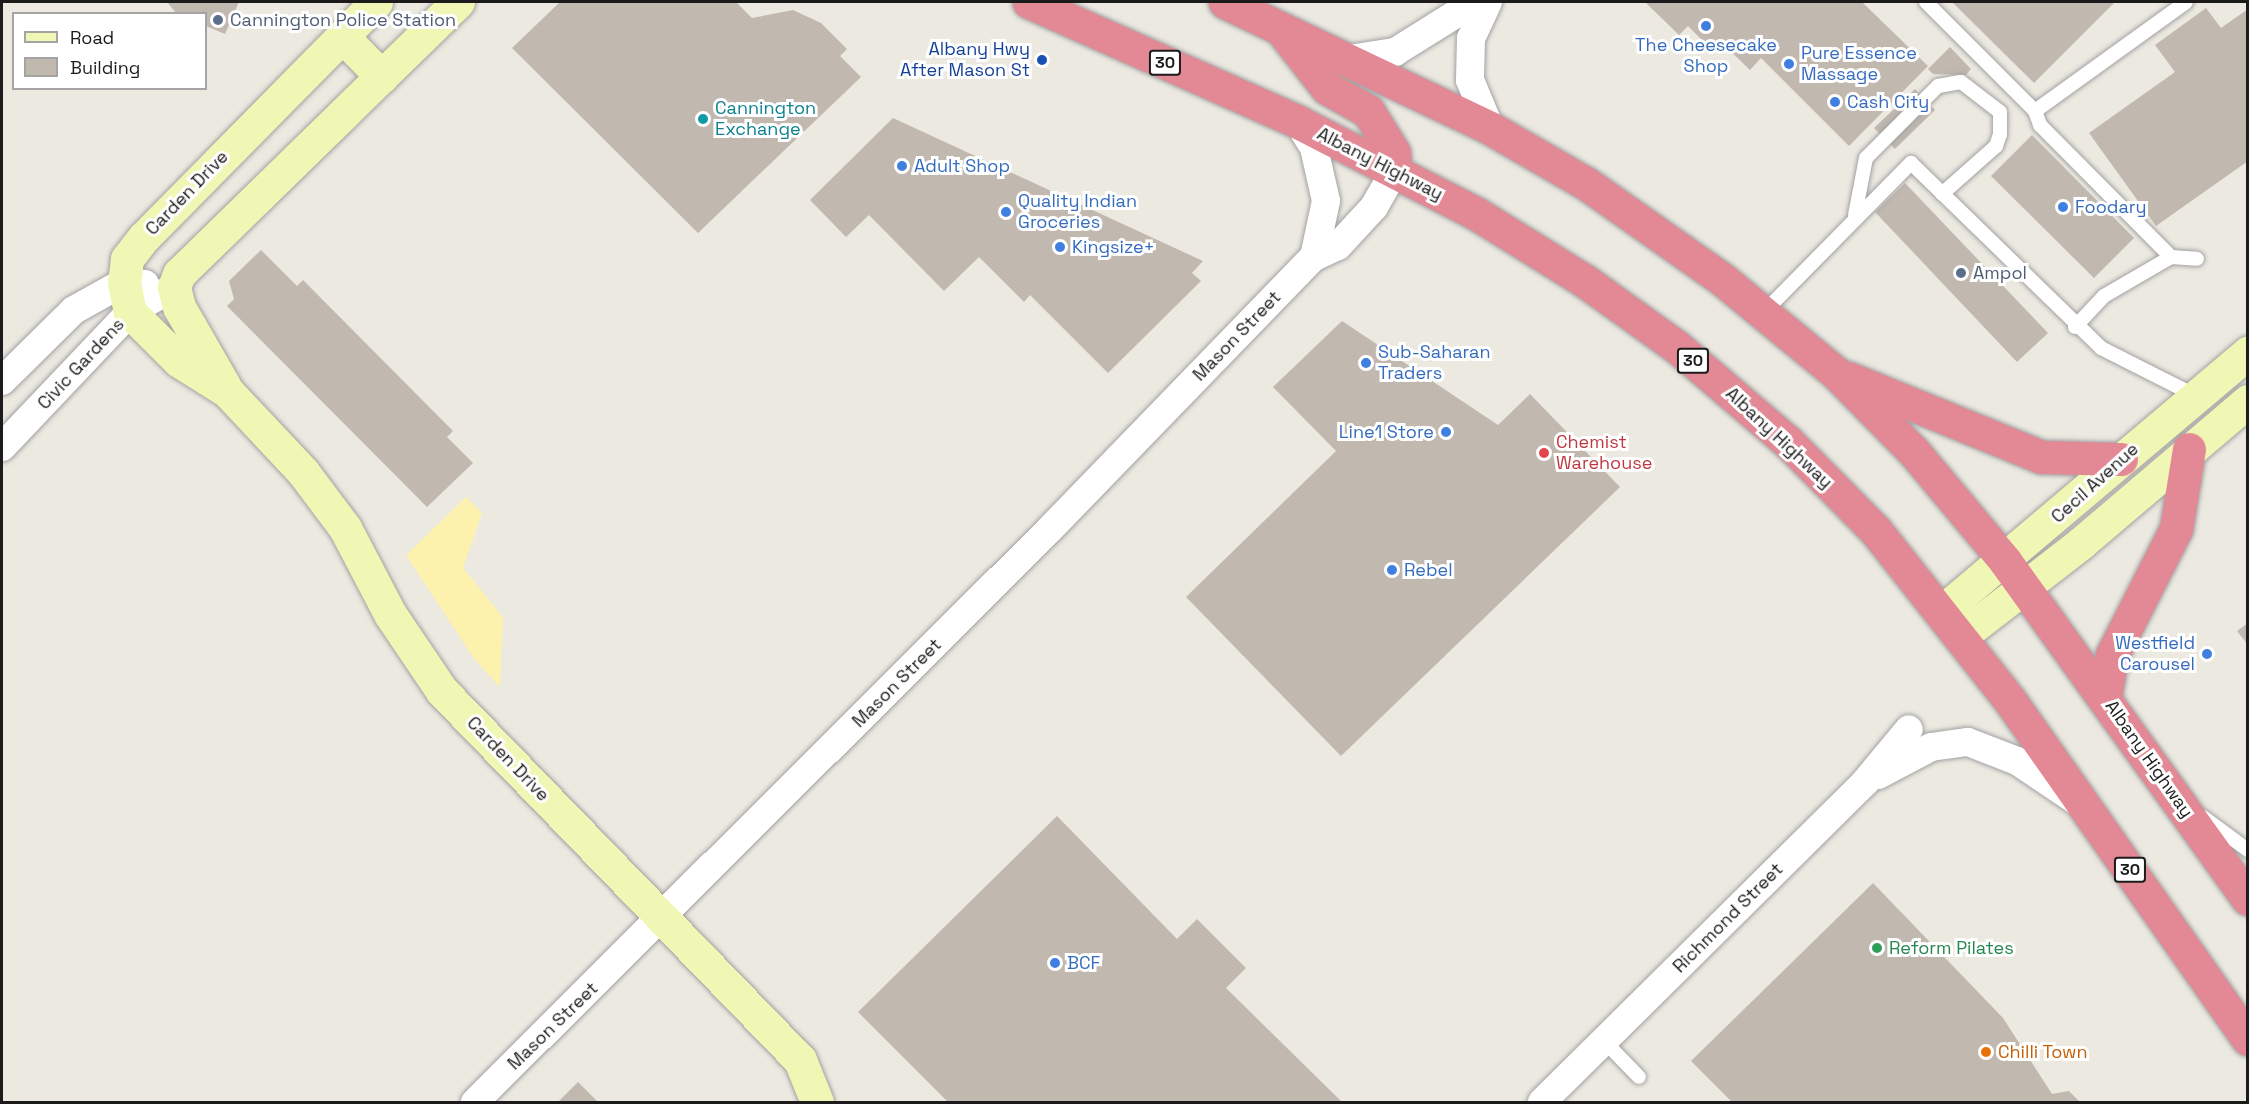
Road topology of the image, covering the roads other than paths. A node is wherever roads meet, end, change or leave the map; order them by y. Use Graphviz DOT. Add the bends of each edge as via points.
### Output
graph roads {
  1 [pos="376,2"];
  2 [pos="458,2"];
  3 [pos="1029,2"];
  4 [pos="1225,2"];
  5 [pos="1474,2"];
  6 [pos="1488,2"];
  7 [pos="1926,2"];
  8 [pos="2186,2"];
  9 [pos="1279,26"];
  10 [pos="342,36"];
  11 [pos="1349,59"];
  12 [pos="382,77"];
  13 [pos="2035,111"];
  14 [pos="1298,122"];
  15 [pos="1490,128"];
  16 [pos="1395,170"];
  17 [pos="1942,194"];
  18 [pos="1855,215"];
  19 [pos="1314,257"];
  20 [pos="2171,257"];
  21 [pos="2197,259"];
  22 [pos="174,287"];
  23 [pos="127,297"];
  24 [pos="1763,313"];
  25 [pos="2075,327"];
  26 [pos="2247,353"];
  27 [pos="1836,373"];
  28 [pos="2,381"];
  29 [pos="227,391"];
  30 [pos="2196,397"];
  31 [pos="2247,401"];
  32 [pos="2,447"];
  33 [pos="2189,448"];
  34 [pos="2121,459"];
  35 [pos="2005,561"];
  36 [pos="2025,588"];
  37 [pos="1951,625"];
  38 [pos="2105,697"];
  39 [pos="1909,729"];
  40 [pos="1866,782"];
  41 [pos="2177,798"];
  42 [pos="2085,807"];
  43 [pos="2247,850"];
  44 [pos="2247,899"];
  45 [pos="663,917"];
  46 [pos="2247,1039"];
  47 [pos="1604,1041"];
  48 [pos="1639,1077"];
  49 [pos="475,1102"];
  50 [pos="817,1102"];
  51 [pos="1542,1102"];
  1 -- 10 [label="street, Carden Drive"];
  2 -- 12 [label="street"];
  3 -- 14 [label="highway, Albany Highway / 30"];
  4 -- 9 [label="highway, Albany Highway"];
  5 -- 11 [label="street" via="1395,52"];
  6 -- 15 [label="street" via="1471,38 1470,80"];
  7 -- 13 [label="lane"];
  8 -- 13 [label="lane"];
  9 -- 11 [label="highway, Albany Highway"];
  9 -- 16 [label="highway" via="1327,88 1354,101 1379,125 1394,153"];
  10 -- 12 [label="street"];
  10 -- 23 [label="street, Carden Drive" via="144,237 127,259"];
  11 -- 15 [label="highway, Albany Highway"];
  12 -- 22 [label="street" via="189,261"];
  13 -- 20 [label="lane" via="2040,125"];
  14 -- 16 [label="highway, Albany Highway / 30"];
  14 -- 19 [label="street, Mason Street" via="1314,147 1326,201 1325,226"];
  15 -- 24 [label="highway, Albany Highway" via="1587,183"];
  16 -- 19 [label="street, Mason Street" via="1358,225 1338,246"];
  16 -- 37 [label="highway, Albany Highway / 30" via="1575,274 1677,347 1788,442 1876,531"];
  17 -- 18 [label="lane" via="1911,163"];
  17 -- 18 [label="lane" via="1996,146 2000,134 2000,112 1972,85 1961,82 1938,86 1866,158"];
  17 -- 25 [label="lane"];
  18 -- 24 [label="lane"];
  19 -- 45 [label="street, Mason Street"];
  20 -- 21 [label="lane"];
  20 -- 25 [label="lane" via="2104,296"];
  22 -- 23 [label="street, Civic Gardens"];
  22 -- 29 [label="street, Carden Drive" via="179,308"];
  23 -- 28 [label="street, Civic Gardens" via="74,310"];
  23 -- 29 [label="street, Carden Drive" via="179,361"];
  23 -- 32 [label="street, Civic Gardens"];
  24 -- 27 [label="highway, Albany Highway"];
  25 -- 30 [label="lane" via="2101,348"];
  26 -- 30 [label="street, Cecil Avenue"];
  27 -- 34 [label="highway" via="2042,456"];
  27 -- 35 [label="highway, Albany Highway" via="1914,452"];
  29 -- 45 [label="street, Carden Drive" via="303,472 345,528 390,614 442,691"];
  30 -- 34 [label="street, Cecil Avenue"];
  31 -- 33 [label="street, Cecil Avenue"];
  33 -- 36 [label="street, Cecil Avenue"];
  33 -- 38 [label="highway" via="2176,529 2112,655"];
  34 -- 35 [label="street, Cecil Avenue"];
  35 -- 36 [label="highway, Albany Highway"];
  35 -- 37 [label="street, Cecil Avenue"];
  36 -- 37 [label="street, Cecil Avenue"];
  36 -- 38 [label="highway, Albany Highway"];
  37 -- 42 [label="highway, Albany Highway / 30"];
  38 -- 41 [label="highway, Albany Highway"];
  39 -- 40 [label="street, Richmond Street"];
  40 -- 42 [label="street" via="1930,747 1968,742 2017,761"];
  40 -- 47 [label="street, Richmond Street"];
  41 -- 43 [label="lane"];
  41 -- 44 [label="highway, Albany Highway"];
  42 -- 46 [label="highway, Albany Highway / 30"];
  45 -- 49 [label="street, Mason Street"];
  45 -- 50 [label="street, Carden Drive" via="800,1060"];
  47 -- 48 [label="lane"];
  47 -- 51 [label="street, Richmond Street"];
}
